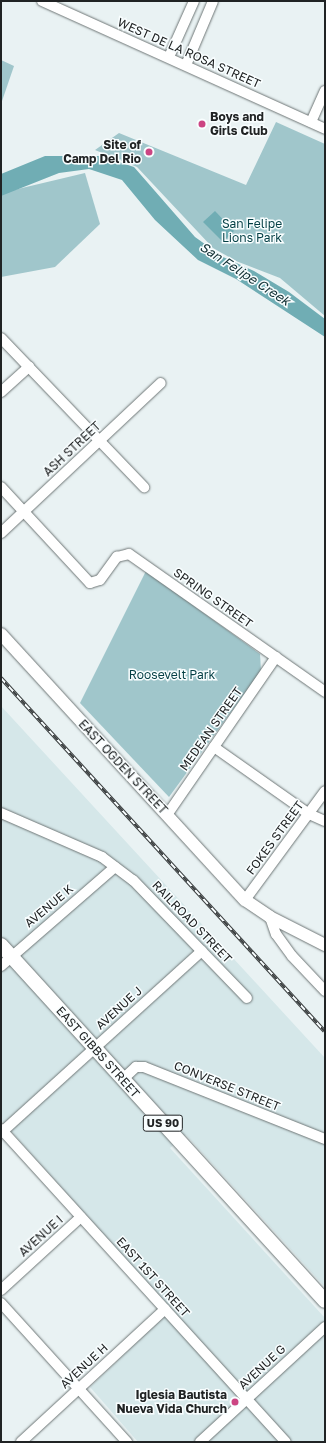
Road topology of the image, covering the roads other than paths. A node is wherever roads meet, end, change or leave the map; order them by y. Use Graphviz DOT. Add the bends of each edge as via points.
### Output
graph roads {
  1 [pos="44,1"];
  2 [pos="194,1"];
  3 [pos="213,1"];
  4 [pos="169,57"];
  5 [pos="186,65"];
  6 [pos="325,90"];
  7 [pos="311,122"];
  8 [pos="325,129"];
  9 [pos="1,338"];
  10 [pos="29,367"];
  11 [pos="161,384"];
  12 [pos="1,392"];
  13 [pos="99,441"];
  14 [pos="1,487"];
  15 [pos="144,487"];
  16 [pos="24,512"];
  17 [pos="1,533"];
  18 [pos="1,634"];
  19 [pos="276,657"];
  20 [pos="325,692"];
  21 [pos="214,747"];
  22 [pos="325,791"];
  23 [pos="1,813"];
  24 [pos="309,814"];
  25 [pos="168,815"];
  26 [pos="325,821"];
  27 [pos="115,867"];
  28 [pos="245,900"];
  29 [pos="270,917"];
  30 [pos="325,945"];
  31 [pos="1,946"];
  32 [pos="202,951"];
  33 [pos="6,961"];
  34 [pos="325,991"];
  35 [pos="247,998"];
  36 [pos="94,1048"];
  37 [pos="123,1079"];
  38 [pos="2,1131"];
  39 [pos="325,1139"];
  40 [pos="81,1217"];
  41 [pos="1,1290"];
  42 [pos="325,1301"];
  43 [pos="1,1303"];
  44 [pos="165,1309"];
  45 [pos="325,1327"];
  46 [pos="79,1389"];
  47 [pos="247,1399"];
  48 [pos="21,1442"];
  49 [pos="128,1442"];
  50 [pos="200,1442"];
  51 [pos="286,1442"];
  1 -- 4 [label="street, WEST DE LA ROSA STREET"];
  2 -- 4 [label="street"];
  3 -- 5 [label="street"];
  4 -- 5 [label="street, WEST DE LA ROSA STREET"];
  5 -- 7 [label="street, WEST DE LA ROSA STREET"];
  6 -- 7 [label="street"];
  7 -- 8 [label="street, WEST DE LA ROSA STREET"];
  9 -- 10 [label="street"];
  10 -- 12 [label="street"];
  10 -- 13 [label="street"];
  11 -- 13 [label="street, ASH STREET"];
  13 -- 15 [label="street"];
  13 -- 16 [label="street, ASH STREET"];
  14 -- 16 [label="street"];
  16 -- 17 [label="street, ASH STREET"];
  16 -- 19 [label="street, SPRING STREET" via="90,583 100,580 117,557 129,554"];
  18 -- 25 [label="main road, EAST OGDEN STREET"];
  19 -- 20 [label="street, SPRING STREET"];
  19 -- 21 [label="street, MEDEAN STREET"];
  21 -- 24 [label="street"];
  21 -- 25 [label="street, MEDEAN STREET"];
  22 -- 24 [label="street, FOKES STREET"];
  23 -- 27 [label="street, RAILROAD STREET" via="102,858"];
  24 -- 26 [label="street"];
  24 -- 28 [label="street, FOKES STREET"];
  25 -- 28 [label="main road, EAST OGDEN STREET"];
  27 -- 32 [label="street, RAILROAD STREET" via="133,880"];
  27 -- 33 [label="street, AVENUE K"];
  28 -- 29 [label="main road, EAST OGDEN STREET"];
  29 -- 30 [label="main road, EAST OGDEN STREET"];
  29 -- 34 [label="street" via="276,934"];
  31 -- 33 [label="highway, EAST GIBBS STREET / US 90"];
  32 -- 35 [label="street, RAILROAD STREET"];
  32 -- 36 [label="street, AVENUE J"];
  33 -- 36 [label="highway, EAST GIBBS STREET / US 90"];
  36 -- 37 [label="highway, EAST GIBBS STREET / US 90"];
  36 -- 38 [label="street, AVENUE J"];
  37 -- 39 [label="street, CONVERSE STREET" via="136,1067 144,1067"];
  37 -- 42 [label="highway, EAST GIBBS STREET / US 90"];
  38 -- 40 [label="street, EAST 1ST STREET"];
  40 -- 41 [label="street, AVENUE I"];
  40 -- 44 [label="street, EAST 1ST STREET"];
  43 -- 46 [label="street"];
  44 -- 46 [label="street, AVENUE H"];
  44 -- 47 [label="street, EAST 1ST STREET"];
  45 -- 47 [label="street, AVENUE G"];
  46 -- 48 [label="street, AVENUE H"];
  46 -- 49 [label="street"];
  47 -- 50 [label="street, AVENUE G"];
  47 -- 51 [label="street, EAST 1ST STREET"];
}
